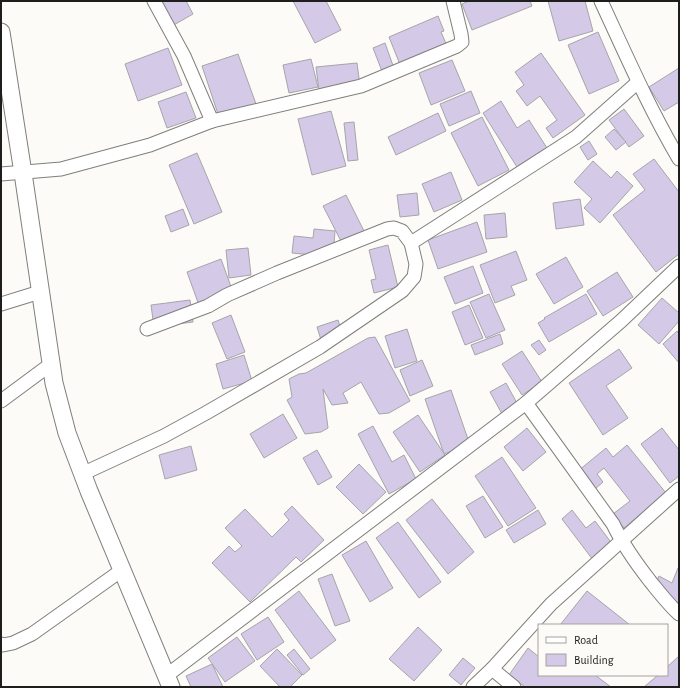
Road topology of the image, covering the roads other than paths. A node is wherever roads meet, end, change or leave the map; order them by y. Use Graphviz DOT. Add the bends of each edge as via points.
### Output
graph roads {
  1 [pos="154,1"];
  2 [pos="453,1"];
  3 [pos="601,1"];
  4 [pos="1,32"];
  5 [pos="638,82"];
  6 [pos="212,121"];
  7 [pos="679,159"];
  8 [pos="23,173"];
  9 [pos="1,174"];
  10 [pos="411,243"];
  11 [pos="679,266"];
  12 [pos="40,292"];
  13 [pos="1,304"];
  14 [pos="147,329"];
  15 [pos="51,364"];
  16 [pos="1,401"];
  17 [pos="526,403"];
  18 [pos="82,474"];
  19 [pos="679,489"];
  20 [pos="621,541"];
  21 [pos="122,570"];
  22 [pos="679,614"];
  23 [pos="1,644"];
  24 [pos="492,669"];
  25 [pos="168,682"];
  26 [pos="473,687"];
  27 [pos="514,687"];
  1 -- 6 [label="street" via="184,56"];
  2 -- 6 [label="street" via="462,34 462,42 457,46 361,86"];
  3 -- 5 [label="street"];
  4 -- 8 [label="street"];
  5 -- 7 [label="street"];
  5 -- 10 [label="street" via="576,136"];
  6 -- 8 [label="street" via="150,145 100,159 61,169"];
  8 -- 9 [label="street"];
  8 -- 12 [label="street"];
  10 -- 14 [label="street" via="402,231 387,229 277,273 208,306"];
  10 -- 18 [label="street" via="416,264 414,277 402,291 320,346 206,413 164,436"];
  11 -- 17 [label="street" via="622,322"];
  12 -- 13 [label="street"];
  12 -- 15 [label="street"];
  15 -- 16 [label="street"];
  15 -- 18 [label="street" via="67,433"];
  17 -- 20 [label="street" via="613,524"];
  17 -- 25 [label="street"];
  18 -- 21 [label="street"];
  19 -- 20 [label="street"];
  20 -- 22 [label="street" via="659,593"];
  20 -- 24 [label="street" via="551,604"];
  21 -- 23 [label="street" via="32,634 13,643"];
  21 -- 25 [label="street"];
  24 -- 26 [label="street"];
  24 -- 27 [label="street"];
}
